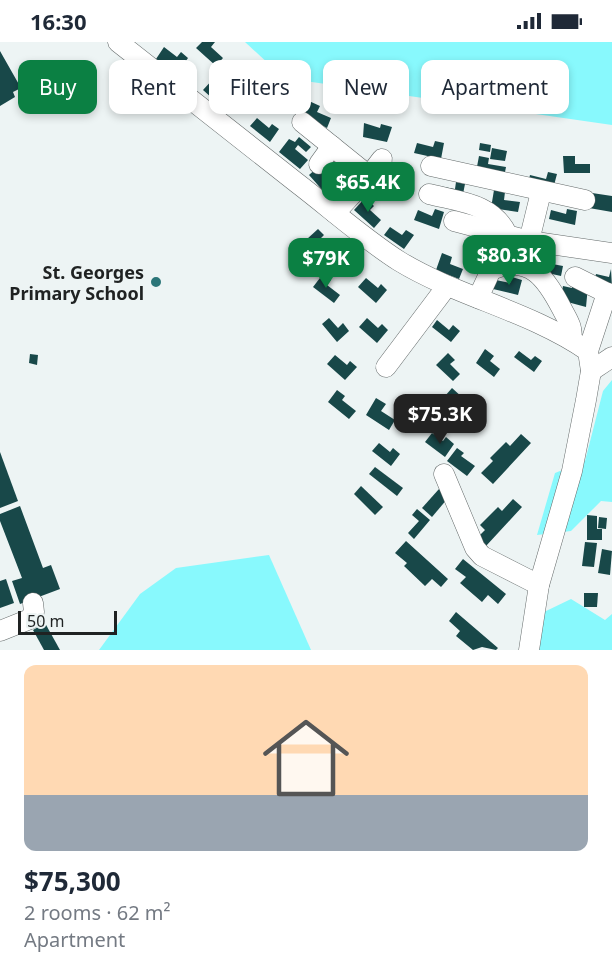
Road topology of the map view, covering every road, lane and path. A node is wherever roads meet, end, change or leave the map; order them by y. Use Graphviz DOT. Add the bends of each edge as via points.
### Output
graph roads {
  1 [pos="118,42"];
  2 [pos="302,122"];
  3 [pos="332,146"];
  4 [pos="382,159"];
  5 [pos="319,164"];
  6 [pos="431,166"];
  7 [pos="369,176"];
  8 [pos="541,192"];
  9 [pos="429,194"];
  10 [pos="585,200"];
  11 [pos="335,213"];
  12 [pos="454,221"];
  13 [pos="507,234"];
  14 [pos="529,241"];
  15 [pos="612,253"];
  16 [pos="524,266"];
  17 [pos="575,277"];
  18 [pos="447,286"];
  19 [pos="610,294"];
  20 [pos="478,298"];
  21 [pos="571,339"];
  22 [pos="588,351"];
  23 [pos="612,357"];
  24 [pos="386,367"];
  25 [pos="591,371"];
  26 [pos="444,474"];
  27 [pos="539,585"];
  28 [pos="33,603"];
  29 [pos="0,631"];
  30 [pos="528,650"];
  1 -- 11 [label="street"];
  2 -- 3 [label="street"];
  3 -- 5 [label="street"];
  3 -- 7 [label="street"];
  4 -- 7 [label="street"];
  6 -- 8 [label="street"];
  7 -- 11 [label="street"];
  8 -- 10 [label="street"];
  8 -- 14 [label="street"];
  9 -- 13 [label="street" via="487,210 501,220"];
  11 -- 18 [label="street" via="397,260"];
  12 -- 13 [label="street"];
  13 -- 14 [label="street"];
  14 -- 15 [label="street"];
  14 -- 16 [label="street"];
  16 -- 20 [label="street" via="490,270"];
  16 -- 21 [label="street" via="539,273 549,284 572,327"];
  17 -- 19 [label="street"];
  18 -- 20 [label="street"];
  18 -- 24 [label="street"];
  19 -- 22 [label="street"];
  20 -- 21 [label="street"];
  21 -- 22 [label="street"];
  22 -- 25 [label="street"];
  23 -- 25 [label="street"];
  25 -- 27 [label="street" via="572,471"];
  26 -- 27 [label="street" via="475,548 482,556"];
  27 -- 30 [label="street"];
  28 -- 29 [label="street" via="30,618"];
}
